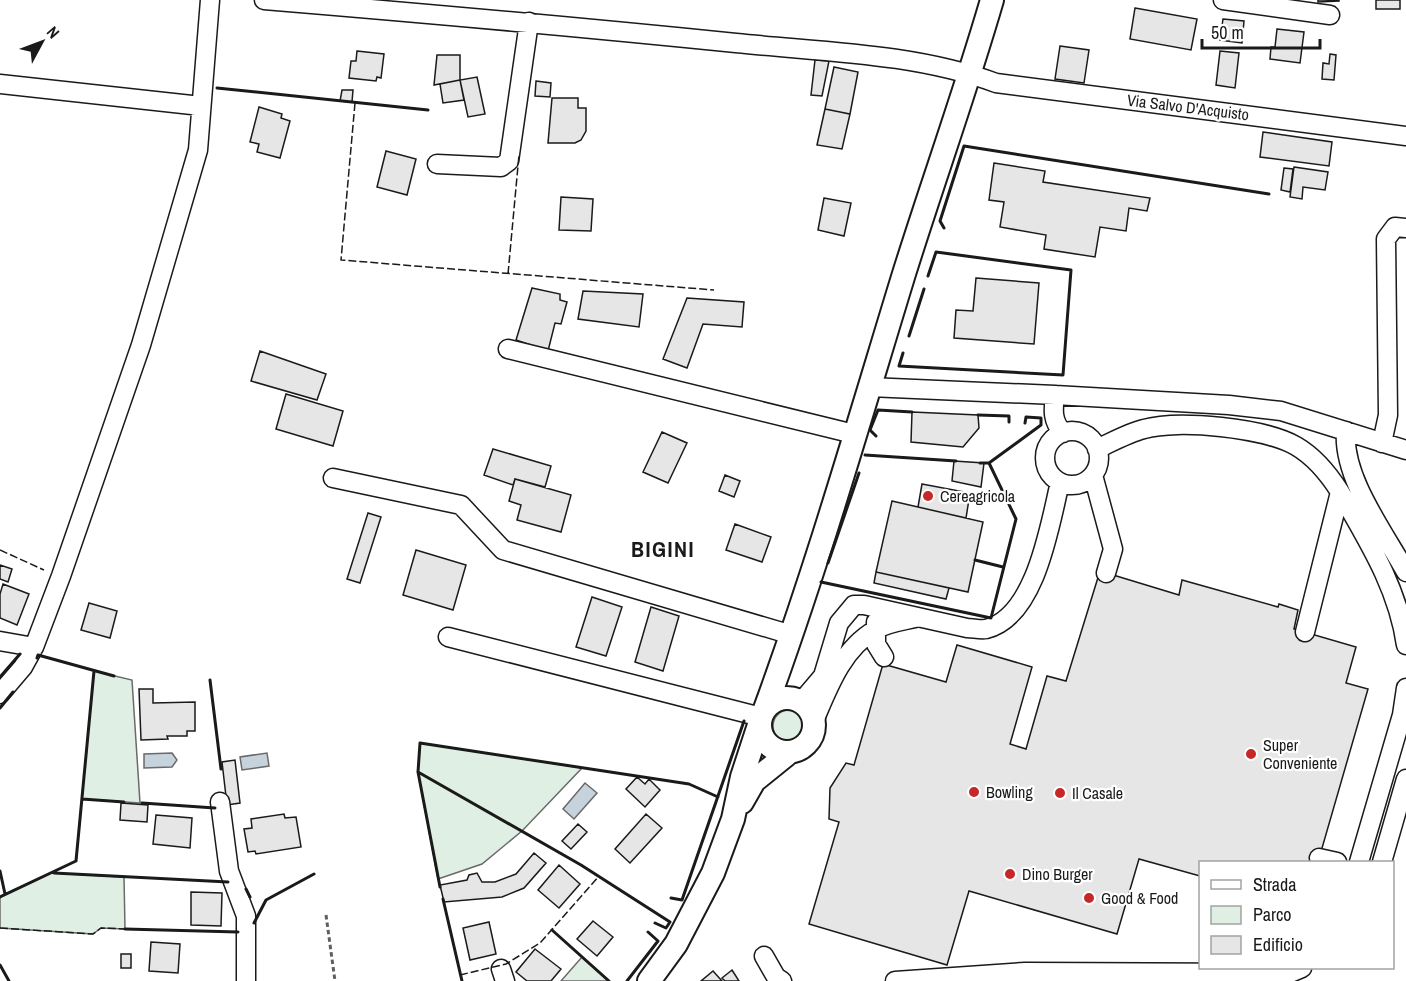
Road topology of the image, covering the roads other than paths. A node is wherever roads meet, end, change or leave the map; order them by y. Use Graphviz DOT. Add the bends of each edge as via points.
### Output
graph roads {
  1 [pos="210,0"];
  2 [pos="264,0"];
  3 [pos="992,0"];
  4 [pos="1223,0"];
  5 [pos="435,7"];
  6 [pos="1330,15"];
  7 [pos="529,22"];
  8 [pos="971,74"];
  9 [pos="0,84"];
  10 [pos="201,106"];
  11 [pos="1406,136"];
  12 [pos="436,164"];
  13 [pos="1406,228"];
  14 [pos="508,349"];
  15 [pos="869,387"];
  16 [pos="1055,395"];
  17 [pos="1346,431"];
  18 [pos="1063,433"];
  19 [pos="854,434"];
  20 [pos="1382,443"];
  21 [pos="1097,449"];
  22 [pos="1406,450"];
  23 [pos="1093,475"];
  24 [pos="333,478"];
  25 [pos="1060,482"];
  26 [pos="1340,492"];
  27 [pos="1406,572"];
  28 [pos="1106,573"];
  29 [pos="864,605"];
  30 [pos="919,617"];
  31 [pos="875,629"];
  32 [pos="1305,632"];
  33 [pos="792,635"];
  34 [pos="448,638"];
  35 [pos="0,641"];
  36 [pos="1406,645"];
  37 [pos="34,647"];
  38 [pos="884,657"];
  39 [pos="1406,688"];
  40 [pos="0,694"];
  41 [pos="800,701"];
  42 [pos="762,716"];
  43 [pos="814,721"];
  44 [pos="790,752"];
  45 [pos="1406,779"];
  46 [pos="220,802"];
  47 [pos="732,819"];
  48 [pos="1359,861"];
  49 [pos="1382,861"];
  50 [pos="764,957"];
  51 [pos="1300,969"];
  52 [pos="246,981"];
  53 [pos="649,981"];
  54 [pos="782,981"];
  55 [pos="895,981"];
  1 -- 10 [label="street"];
  2 -- 5 [label="street, Via Salvo D'Acquisto"];
  3 -- 8 [label="main road"];
  4 -- 6 [label="street"];
  5 -- 7 [label="street, Via Salvo D'Acquisto"];
  7 -- 8 [label="street, Via Salvo D'Acquisto" via="887,58"];
  7 -- 12 [label="street" via="509,160 501,167"];
  8 -- 11 [label="street, Via Salvo D'Acquisto" via="996,83"];
  8 -- 15 [label="main road"];
  9 -- 10 [label="street"];
  10 -- 37 [label="street" via="198,150 141,345"];
  13 -- 20 [label="street" via="1395,227 1386,239 1388,415"];
  14 -- 19 [label="street"];
  15 -- 16 [label="street"];
  15 -- 19 [label="main road"];
  16 -- 17 [label="street" via="1281,411"];
  16 -- 18 [label="street" via="1055,424"];
  17 -- 20 [label="street"];
  17 -- 27 [label="street" via="1345,448 1351,471"];
  18 -- 21 [label="street" via="1082,433"];
  18 -- 25 [label="street" via="1051,441 1044,458 1048,472"];
  19 -- 33 [label="main road"];
  20 -- 22 [label="street"];
  21 -- 23 [label="street" via="1099,458"];
  21 -- 26 [label="street" via="1144,429 1181,424 1253,432 1294,445 1309,455"];
  23 -- 25 [label="street" via="1074,485"];
  23 -- 28 [label="street" via="1113,549"];
  24 -- 33 [label="street" via="461,505 503,550"];
  25 -- 30 [label="street" via="1043,555 1018,606 1003,621 985,629"];
  26 -- 32 [label="street"];
  26 -- 36 [label="street" via="1383,568 1402,618"];
  29 -- 30 [label="street"];
  29 -- 31 [label="street" via="875,615"];
  29 -- 41 [label="street" via="850,608 839,623 823,676"];
  30 -- 31 [label="street"];
  31 -- 38 [label="street" via="876,644"];
  31 -- 43 [label="street" via="838,668"];
  33 -- 41 [label="main road" via="791,663"];
  33 -- 42 [label="main road"];
  34 -- 42 [label="street"];
  35 -- 37 [label="street"];
  37 -- 40 [label="street"];
  39 -- 48 [label="street" via="1402,715"];
  41 -- 42 [label="main road" via="780,699"];
  41 -- 43 [label="main road"];
  42 -- 44 [label="main road" via="768,744"];
  42 -- 47 [label="main road"];
  43 -- 44 [label="main road" via="810,739"];
  44 -- 47 [label="main road" via="754,781"];
  45 -- 49 [label="street"];
  46 -- 52 [label="street" via="229,871 246,916"];
  47 -- 53 [label="main road" via="703,895 676,944"];
  50 -- 54 [label="street"];
  51 -- 55 [label="street" via="1290,973 1025,972"];
}
